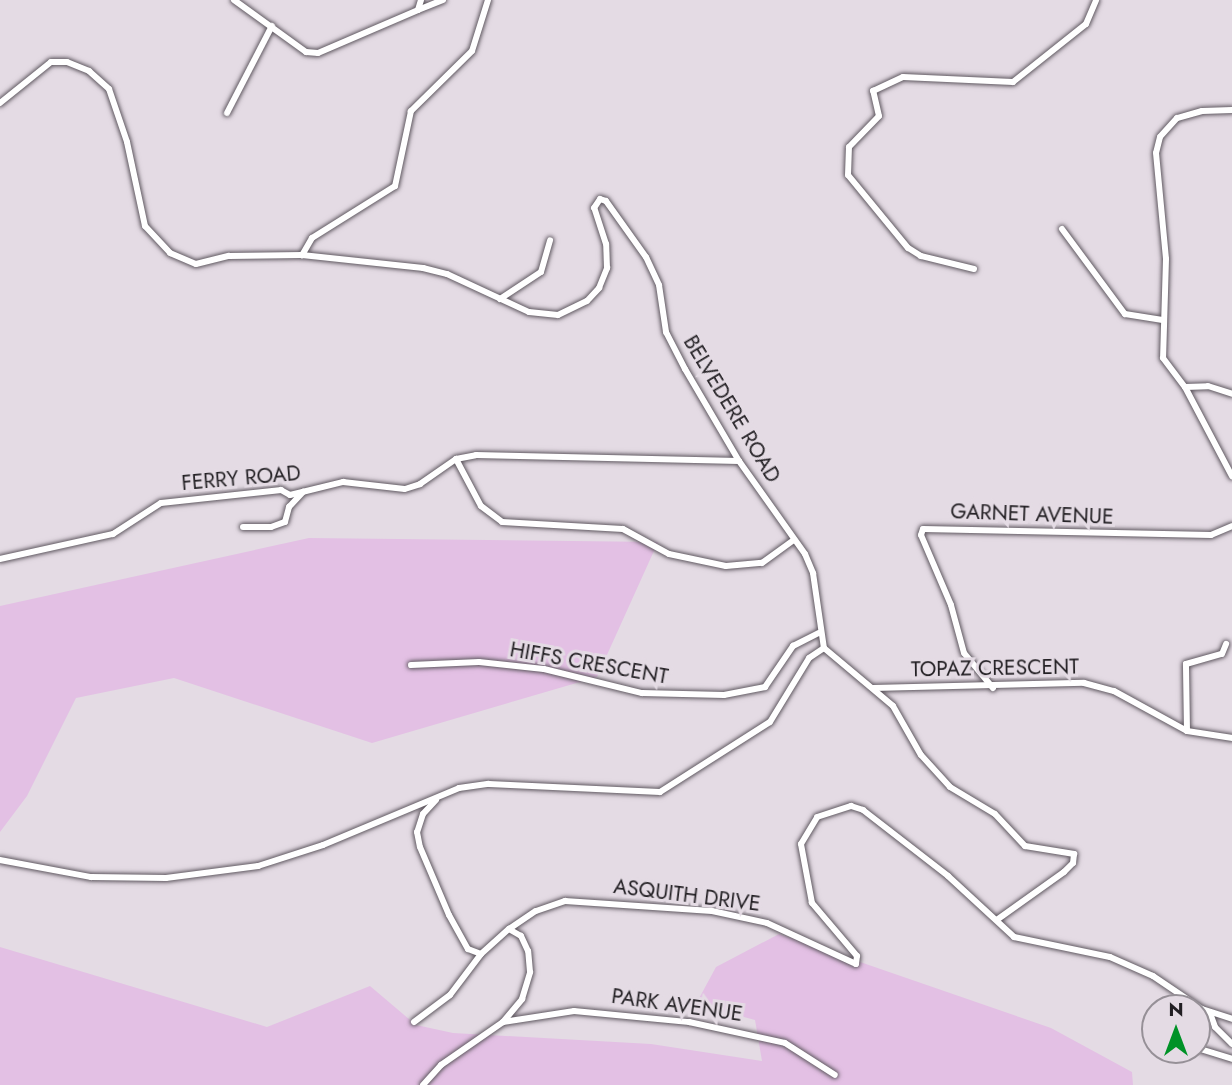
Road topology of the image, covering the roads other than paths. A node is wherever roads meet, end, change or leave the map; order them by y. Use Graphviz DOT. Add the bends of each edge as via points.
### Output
graph roads {
  1 [pos="234,0"];
  2 [pos="421,0"];
  3 [pos="443,0"];
  4 [pos="488,0"];
  5 [pos="1096,0"];
  6 [pos="418,10"];
  7 [pos="272,26"];
  8 [pos="0,103"];
  9 [pos="1232,110"];
  10 [pos="227,113"];
  11 [pos="1062,229"];
  12 [pos="550,240"];
  13 [pos="302,255"];
  14 [pos="974,269"];
  15 [pos="500,299"];
  16 [pos="1163,320"];
  17 [pos="1185,387"];
  18 [pos="1232,394"];
  19 [pos="456,459"];
  20 [pos="739,461"];
  21 [pos="1231,472"];
  22 [pos="303,492"];
  23 [pos="243,527"];
  24 [pos="1232,527"];
  25 [pos="794,540"];
  26 [pos="0,559"];
  27 [pos="819,633"];
  28 [pos="1226,644"];
  29 [pos="824,648"];
  30 [pos="411,665"];
  31 [pos="873,688"];
  32 [pos="993,688"];
  33 [pos="1187,731"];
  34 [pos="1232,738"];
  35 [pos="439,796"];
  36 [pos="0,860"];
  37 [pos="998,919"];
  38 [pos="509,929"];
  39 [pos="481,954"];
  40 [pos="1181,994"];
  41 [pos="1211,1013"];
  42 [pos="1211,1016"];
  43 [pos="1232,1019"];
  44 [pos="414,1022"];
  45 [pos="503,1022"];
  46 [pos="1232,1044"];
  47 [pos="1211,1052"];
  48 [pos="1232,1059"];
  49 [pos="835,1075"];
  50 [pos="423,1085"];
  1 -- 7 [label="street"];
  2 -- 6 [label="street"];
  3 -- 6 [label="street"];
  4 -- 13 [label="street" via="472,51 411,111 395,186 312,237"];
  5 -- 14 [label="street" via="1086,24 1013,82 903,77 873,91 880,113 849,147 848,175 908,248 921,256"];
  6 -- 7 [label="street" via="318,53 306,52"];
  7 -- 10 [label="street"];
  8 -- 13 [label="street, BELVEDERE ROAD" via="51,62 67,62 89,71 109,89 127,142 145,226 170,253 196,264 229,256"];
  9 -- 16 [label="street" via="1177,118 1160,137 1156,153 1166,259"];
  11 -- 16 [label="street" via="1125,314"];
  12 -- 15 [label="street" via="541,272"];
  13 -- 15 [label="street, BELVEDERE ROAD" via="423,268"];
  15 -- 20 [label="street, BELVEDERE ROAD" via="543,316 572,311 587,301 599,288 607,268 606,244 594,208 600,199 606,201 646,257 659,285 666,332"];
  16 -- 17 [label="street" via="1163,358"];
  17 -- 18 [label="street" via="1208,386"];
  17 -- 21 [label="street"];
  19 -- 20 [label="street, FERRY ROAD" via="476,455"];
  19 -- 22 [label="street, FERRY ROAD" via="405,489 343,482"];
  19 -- 25 [label="street" via="481,506 502,522 623,530 669,554 726,566 762,563"];
  20 -- 25 [label="street, BELVEDERE ROAD"];
  22 -- 23 [label="street" via="289,507 285,522"];
  22 -- 26 [label="street, FERRY ROAD" via="290,495 281,490 161,503 113,534"];
  24 -- 32 [label="street, GARNET AVENUE" via="1211,535 923,528 921,535 951,605 964,653"];
  25 -- 27 [label="street, BELVEDERE ROAD" via="813,573"];
  27 -- 29 [label="street, BELVEDERE ROAD"];
  27 -- 30 [label="street, HIFFS CRESCENT" via="793,646 765,687 724,695 642,693 544,669 492,664"];
  28 -- 33 [label="street" via="1222,654 1186,664"];
  29 -- 31 [label="street"];
  29 -- 35 [label="street" via="809,658 770,722 672,788 650,794 489,784"];
  31 -- 32 [label="street, TOPAZ CRESCENT"];
  31 -- 37 [label="street" via="893,706 921,755 950,787 995,814 1025,846 1074,854 1064,872"];
  32 -- 33 [label="street, TOPAZ CRESCENT" via="1049,681 1084,683 1114,691"];
  33 -- 34 [label="street, TOPAZ CRESCENT"];
  35 -- 36 [label="street" via="258,866 166,878 91,877"];
  35 -- 39 [label="street" via="423,814 417,832 420,848 449,915 468,948"];
  37 -- 38 [label="street, ASQUITH DRIVE" via="863,810 851,806 817,817 801,844 812,903 857,956 856,964 768,923 712,911 565,901 536,911"];
  37 -- 40 [label="street" via="1014,937 1110,957"];
  38 -- 39 [label="street, ASQUITH DRIVE"];
  38 -- 45 [label="street" via="521,936 530,972 522,999"];
  39 -- 44 [label="street, ASQUITH DRIVE" via="450,996"];
  41 -- 43 [label="street"];
  42 -- 46 [label="street"];
  45 -- 49 [label="street, PARK AVENUE" via="574,1010 701,1024 785,1043"];
  45 -- 50 [label="street" via="441,1065"];
  47 -- 48 [label="street"];
}
